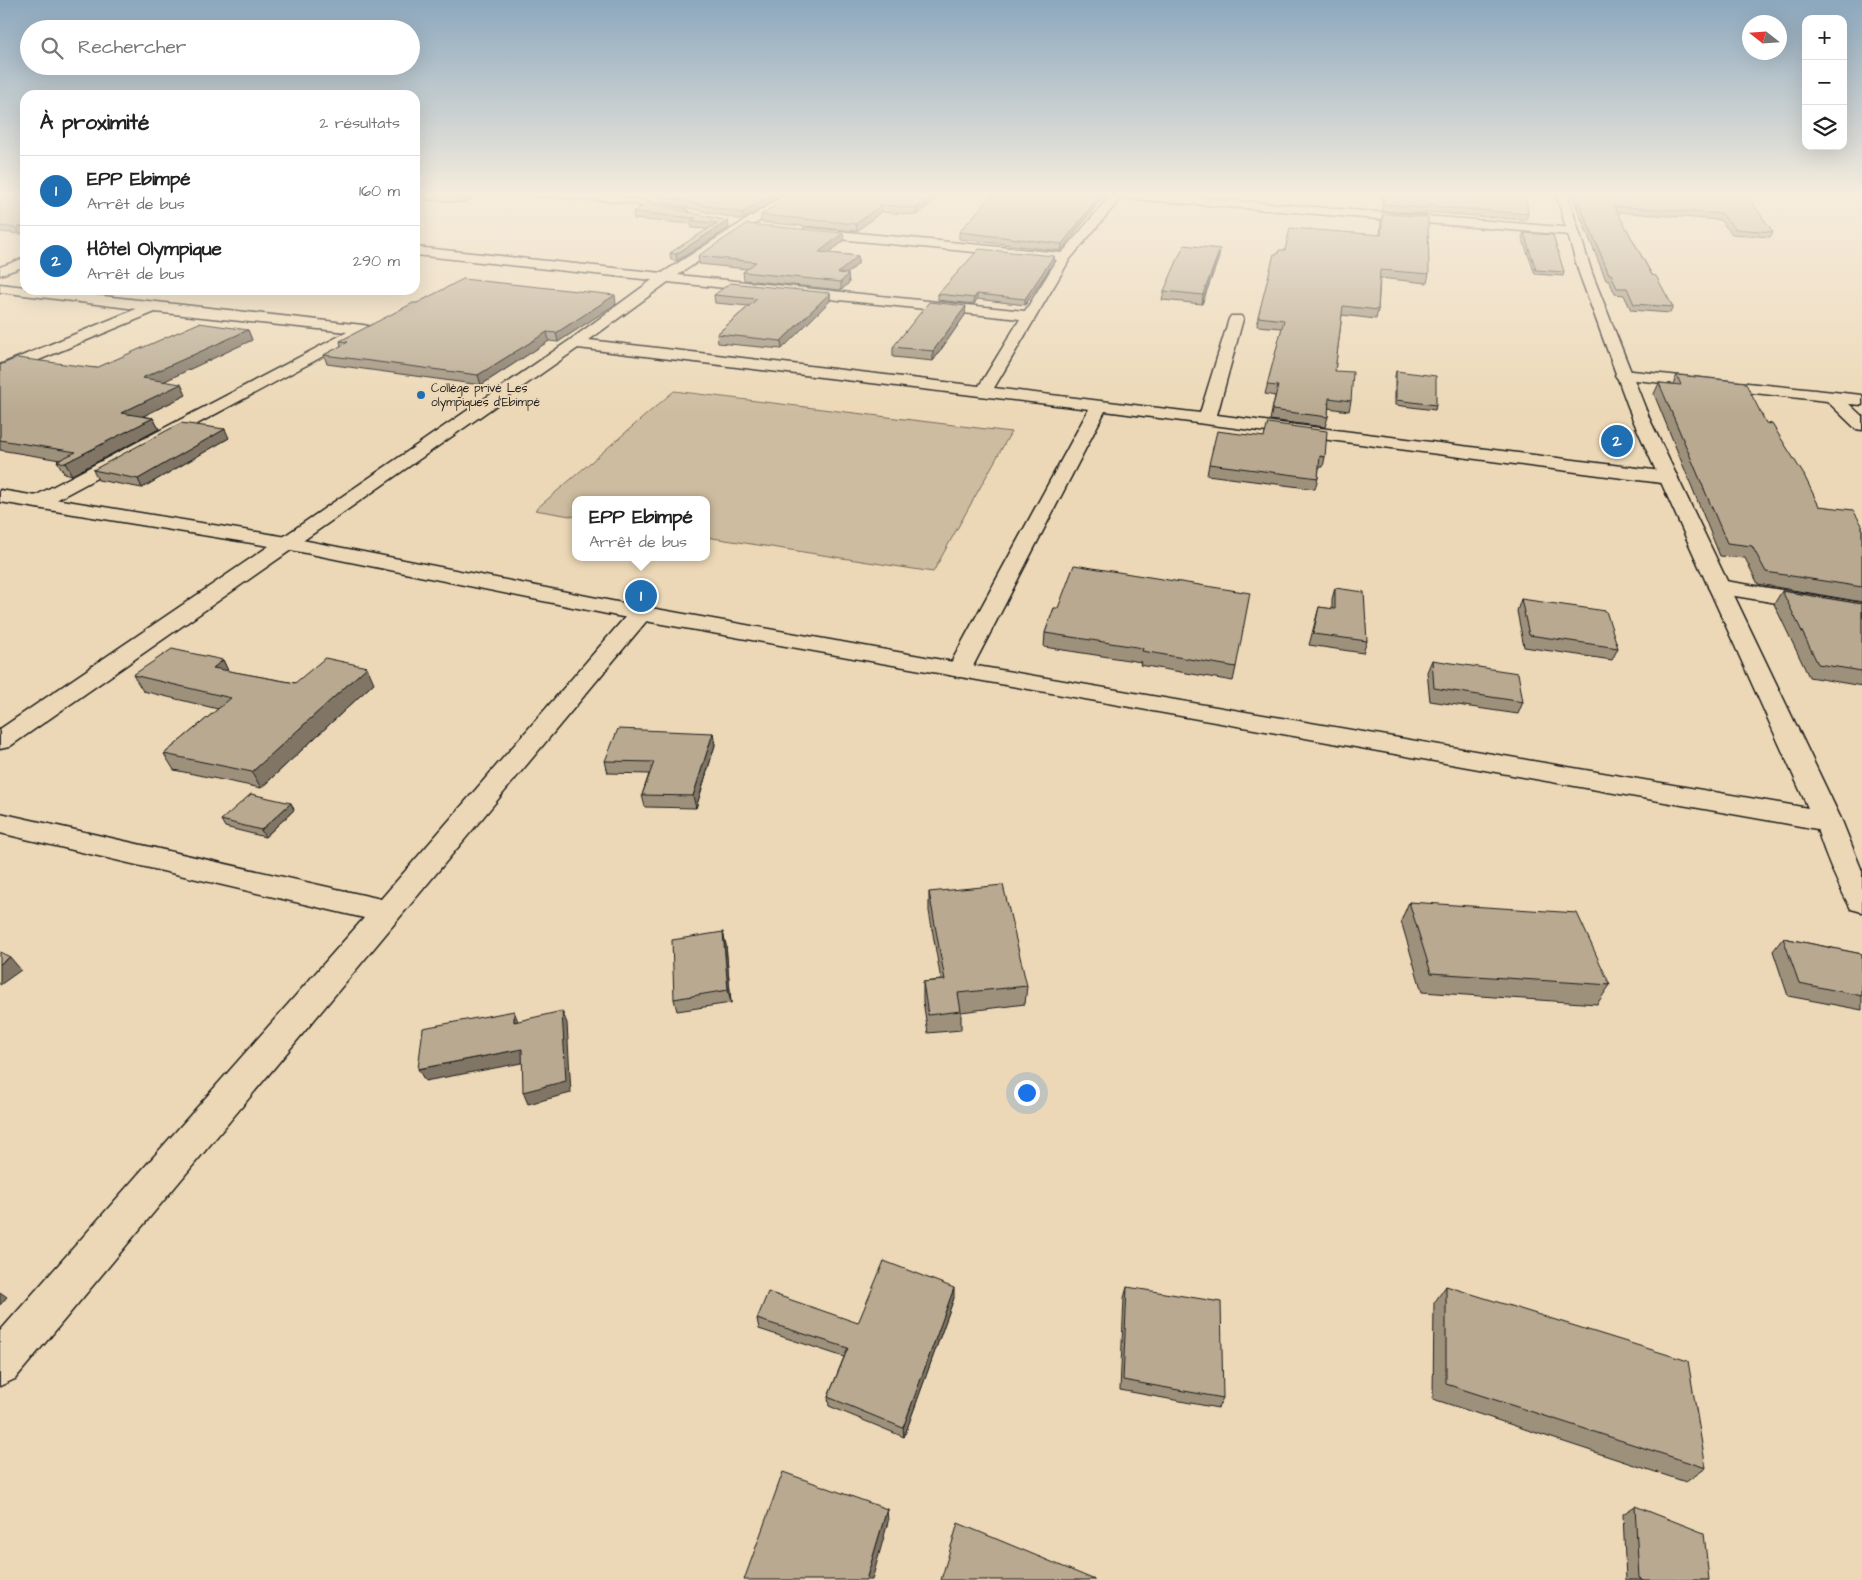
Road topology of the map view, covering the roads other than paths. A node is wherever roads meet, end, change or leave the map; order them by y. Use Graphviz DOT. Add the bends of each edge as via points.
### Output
graph roads {
  1 [pos="12,267"];
  2 [pos="560,267"];
  3 [pos="682,267"];
  4 [pos="1058,267"];
  5 [pos="1583,267"];
  6 [pos="0,271"];
  7 [pos="664,278"];
  8 [pos="0,288"];
  9 [pos="20,290"];
  10 [pos="56,295"];
  11 [pos="152,307"];
  12 [pos="1029,316"];
  13 [pos="1236,319"];
  14 [pos="575,343"];
  15 [pos="0,371"];
  16 [pos="1623,376"];
  17 [pos="983,392"];
  18 [pos="1833,398"];
  19 [pos="1862,400"];
  20 [pos="1100,406"];
  21 [pos="1207,419"];
  22 [pos="1862,425"];
  23 [pos="1669,478"];
  24 [pos="0,496"];
  25 [pos="38,502"];
  26 [pos="287,543"];
  27 [pos="1719,586"];
  28 [pos="1862,610"];
  29 [pos="641,613"];
  30 [pos="960,670"];
  31 [pos="0,741"];
  32 [pos="1828,821"];
  33 [pos="0,823"];
  34 [pos="1862,900"];
  35 [pos="388,912"];
  36 [pos="0,1364"];
  1 -- 6 [label="street"];
  2 -- 7 [label="street"];
  3 -- 7 [label="street"];
  4 -- 12 [label="street"];
  5 -- 16 [label="street"];
  7 -- 12 [label="street"];
  7 -- 14 [label="street"];
  8 -- 9 [label="street"];
  10 -- 11 [label="street"];
  11 -- 15 [label="street"];
  11 -- 25 [label="street" via="363,329"];
  12 -- 17 [label="street"];
  13 -- 21 [label="street"];
  14 -- 17 [label="street"];
  14 -- 26 [label="street"];
  16 -- 18 [label="street"];
  16 -- 23 [label="street"];
  17 -- 20 [label="street"];
  18 -- 19 [label="street"];
  18 -- 22 [label="street"];
  20 -- 21 [label="street"];
  20 -- 30 [label="street"];
  21 -- 23 [label="street"];
  23 -- 27 [label="street"];
  24 -- 25 [label="street"];
  25 -- 26 [label="street"];
  26 -- 29 [label="street"];
  26 -- 31 [label="street"];
  27 -- 28 [label="street"];
  27 -- 32 [label="street"];
  29 -- 30 [label="street"];
  29 -- 35 [label="street"];
  30 -- 32 [label="street"];
  32 -- 34 [label="street" via="1844,865"];
  33 -- 35 [label="street"];
  35 -- 36 [label="street"];
}
